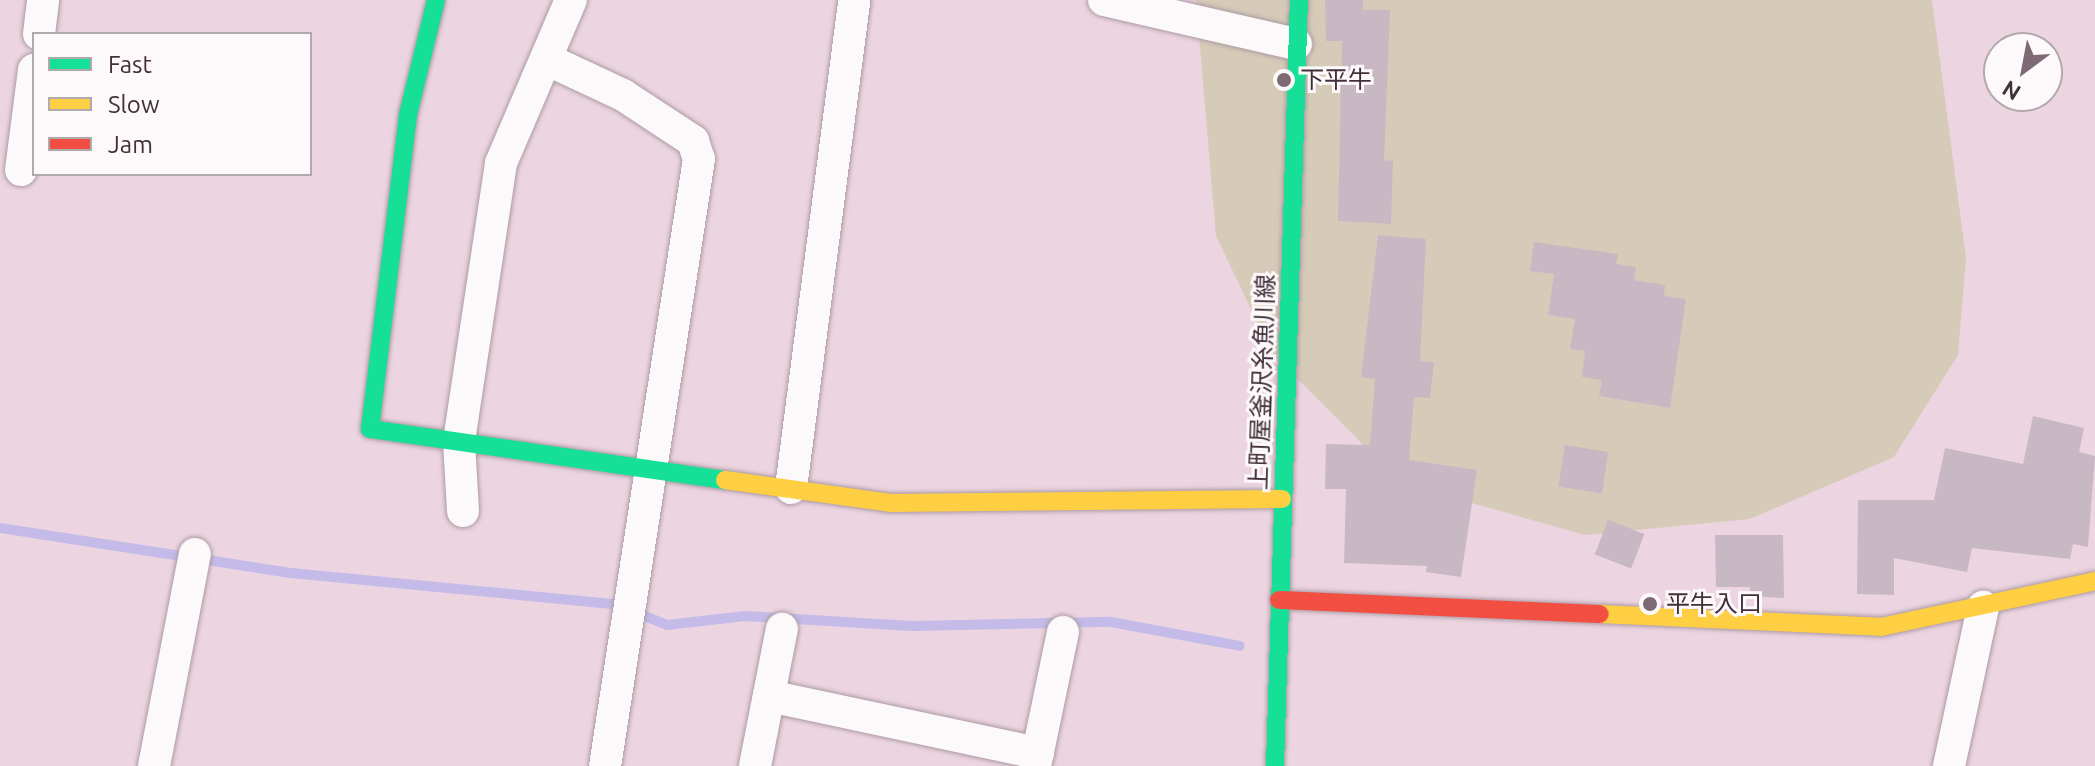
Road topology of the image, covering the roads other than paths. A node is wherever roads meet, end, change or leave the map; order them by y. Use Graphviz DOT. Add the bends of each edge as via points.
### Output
graph roads {
  1 [pos="43,0"];
  2 [pos="436,0"];
  3 [pos="571,0"];
  4 [pos="854,0"];
  5 [pos="1104,0"];
  6 [pos="1299,0"];
  7 [pos="39,32"];
  8 [pos="1296,44"];
  9 [pos="546,59"];
  10 [pos="32,85"];
  11 [pos="21,170"];
  12 [pos="459,441"];
  13 [pos="654,467"];
  14 [pos="791,488"];
  15 [pos="1282,499"];
  16 [pos="463,511"];
  17 [pos="195,554"];
  18 [pos="2095,581"];
  19 [pos="1279,600"];
  20 [pos="1983,607"];
  21 [pos="782,629"];
  22 [pos="1063,632"];
  23 [pos="769,696"];
  24 [pos="1036,760"];
  25 [pos="154,766"];
  26 [pos="605,766"];
  27 [pos="755,766"];
  28 [pos="1275,766"];
  29 [pos="1949,766"];
  1 -- 7 [label="street"];
  2 -- 12 [label="street" via="408,115 370,429"];
  3 -- 9 [label="street"];
  4 -- 14 [label="street"];
  5 -- 8 [label="street"];
  6 -- 8 [label="street, 上町屋釜沢糸魚川線"];
  8 -- 15 [label="street, 上町屋釜沢糸魚川線"];
  9 -- 12 [label="street" via="501,163"];
  9 -- 13 [label="street" via="635,103 693,141 699,159"];
  10 -- 11 [label="street"];
  12 -- 13 [label="street"];
  12 -- 16 [label="street"];
  13 -- 14 [label="street"];
  13 -- 26 [label="street"];
  14 -- 15 [label="street" via="890,503"];
  15 -- 19 [label="street, 上町屋釜沢糸魚川線"];
  17 -- 25 [label="street"];
  18 -- 20 [label="street"];
  19 -- 20 [label="street" via="1881,627"];
  19 -- 28 [label="street, 上町屋釜沢糸魚川線"];
  20 -- 29 [label="street"];
  21 -- 23 [label="street"];
  22 -- 24 [label="street"];
  23 -- 24 [label="street"];
  23 -- 27 [label="street"];
}
